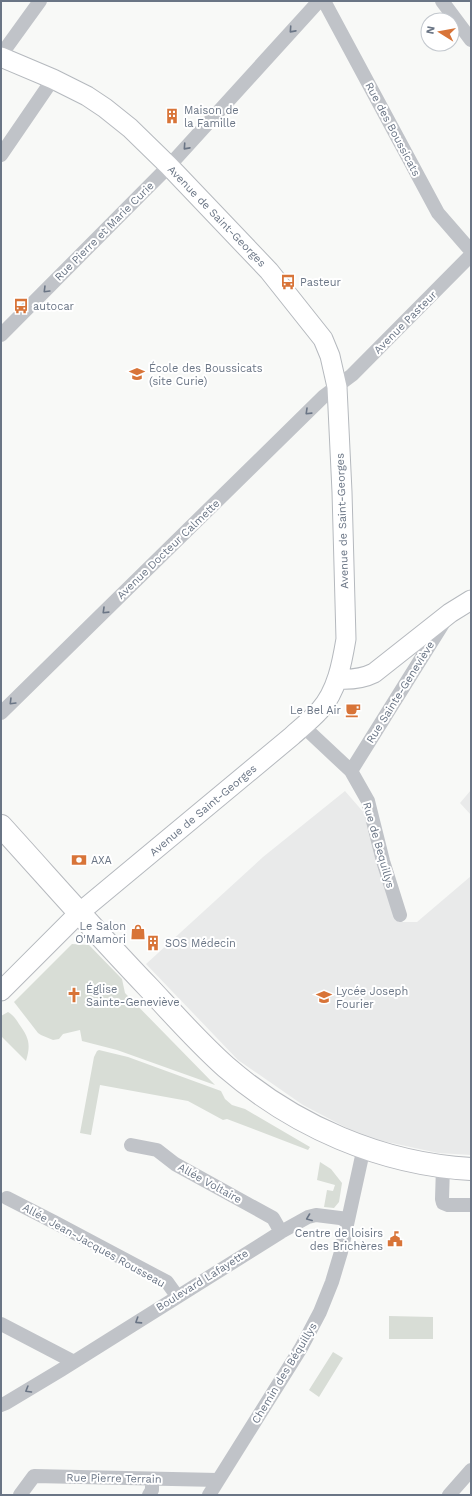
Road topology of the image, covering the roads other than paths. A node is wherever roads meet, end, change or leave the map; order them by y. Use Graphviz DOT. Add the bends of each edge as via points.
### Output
graph roads {
  1 [pos="40,1"];
  2 [pos="319,1"];
  3 [pos="324,1"];
  4 [pos="442,1"];
  5 [pos="471,40"];
  6 [pos="1,56"];
  7 [pos="53,79"];
  8 [pos="1,155"];
  9 [pos="169,166"];
  10 [pos="471,251"];
  11 [pos="471,255"];
  12 [pos="1,335"];
  13 [pos="337,386"];
  14 [pos="471,600"];
  15 [pos="450,613"];
  16 [pos="337,679"];
  17 [pos="1,713"];
  18 [pos="303,726"];
  19 [pos="351,771"];
  20 [pos="1,826"];
  21 [pos="78,913"];
  22 [pos="400,915"];
  23 [pos="1,991"];
  24 [pos="131,1145"];
  25 [pos="364,1147"];
  26 [pos="443,1167"];
  27 [pos="471,1169"];
  28 [pos="7,1198"];
  29 [pos="471,1205"];
  30 [pos="348,1219"];
  31 [pos="281,1232"];
  32 [pos="177,1296"];
  33 [pos="1,1324"];
  34 [pos="74,1362"];
  35 [pos="1,1404"];
  36 [pos="471,1470"];
  37 [pos="152,1479"];
  38 [pos="218,1480"];
  39 [pos="20,1495"];
  40 [pos="149,1495"];
  41 [pos="209,1495"];
  42 [pos="449,1495"];
  1 -- 6 [label="street, Avenue de Saint-Georges"];
  2 -- 9 [label="street, Rue Pierre et Marie Curie, one-way"];
  3 -- 10 [label="street, Rue des Boussicats" via="438,213"];
  4 -- 5 [label="street"];
  6 -- 7 [label="main road, Avenue de Saint-Georges"];
  7 -- 8 [label="street"];
  7 -- 9 [label="main road, Avenue de Saint-Georges" via="105,108"];
  9 -- 12 [label="street, Rue Pierre et Marie Curie, one-way"];
  9 -- 13 [label="main road, Avenue de Saint-Georges" via="269,271 323,339"];
  11 -- 13 [label="street, Avenue Pasteur"];
  13 -- 16 [label="main road, Avenue de Saint-Georges" via="346,639"];
  13 -- 17 [label="street, Avenue Docteur Calmette, one-way"];
  14 -- 15 [label="main road"];
  15 -- 16 [label="main road" via="374,673 364,678"];
  15 -- 19 [label="street, Rue Sainte-Geneviève"];
  16 -- 18 [label="main road, Avenue de Saint-Georges" via="321,709"];
  18 -- 19 [label="street, Rue de Bequillys"];
  18 -- 21 [label="main road, Avenue de Saint-Georges"];
  19 -- 22 [label="street, Rue de Bequillys" via="368,801"];
  20 -- 21 [label="main road"];
  21 -- 23 [label="main road, Avenue de Saint-Georges"];
  21 -- 25 [label="main road" via="200,1043 226,1067 271,1101 296,1116"];
  24 -- 31 [label="street, Allée Voltaire" via="156,1150 175,1164 273,1218"];
  25 -- 26 [label="main road" via="410,1161"];
  25 -- 30 [label="street"];
  26 -- 27 [label="main road"];
  26 -- 29 [label="street" via="443,1203"];
  28 -- 32 [label="street, Allée Jean-Jacques Rousseau" via="167,1282"];
  30 -- 31 [label="street, Boulevard Lafayette, one-way" via="316,1215"];
  30 -- 38 [label="street, Chemin des Béquillys" via="332,1282 320,1312 301,1348"];
  31 -- 32 [label="street, Boulevard Lafayette"];
  32 -- 34 [label="street, Boulevard Lafayette, one-way"];
  33 -- 34 [label="street"];
  34 -- 35 [label="street, Boulevard Lafayette, one-way"];
  36 -- 42 [label="street"];
  37 -- 38 [label="street, Rue Pierre Terrain"];
  37 -- 39 [label="street, Rue Pierre Terrain" via="34,1476"];
  37 -- 40 [label="street" via="152,1490"];
  38 -- 41 [label="street, Chemin des Béquillys"];
}
